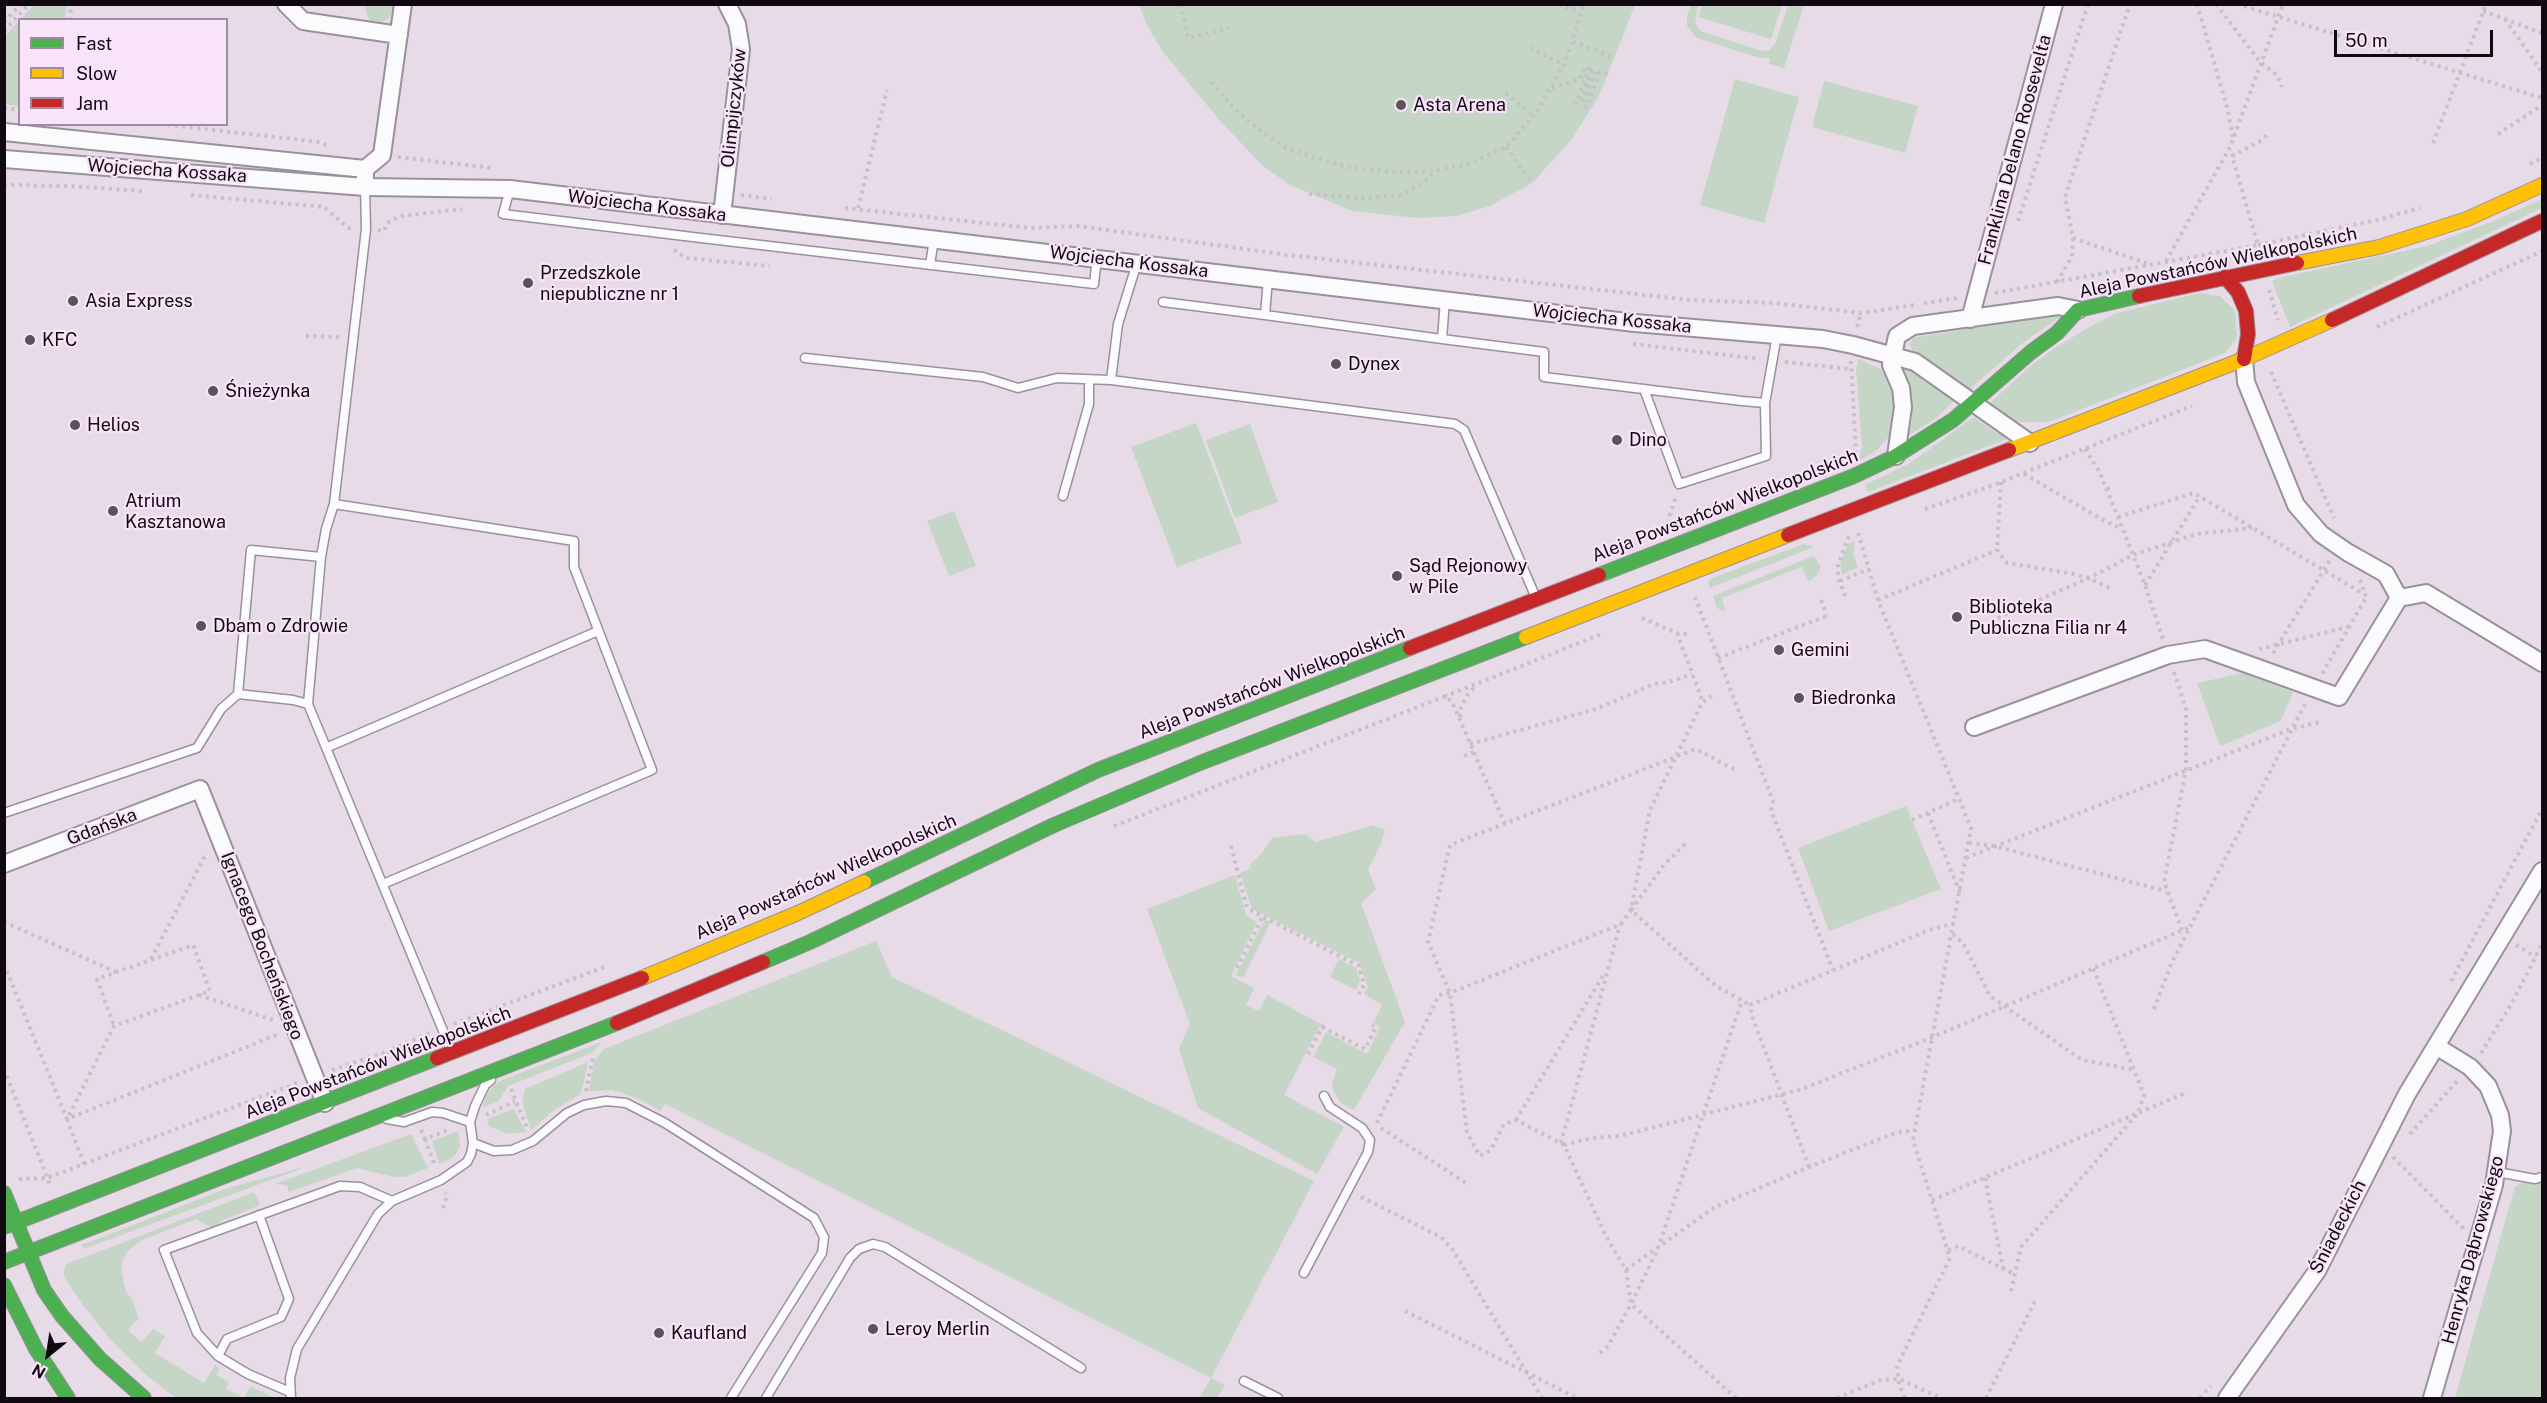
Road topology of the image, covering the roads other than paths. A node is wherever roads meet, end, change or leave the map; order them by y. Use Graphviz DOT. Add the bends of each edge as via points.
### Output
graph roads {
  1 [pos="286,4"];
  2 [pos="403,4"];
  3 [pos="727,4"];
  4 [pos="2054,4"];
  5 [pos="399,35"];
  6 [pos="4,132"];
  7 [pos="4,159"];
  8 [pos="365,169"];
  9 [pos="2542,185"];
  10 [pos="365,187"];
  11 [pos="510,189"];
  12 [pos="722,215"];
  13 [pos="2542,221"];
  14 [pos="934,239"];
  15 [pos="1097,258"];
  16 [pos="1137,263"];
  17 [pos="930,265"];
  18 [pos="2225,277"];
  19 [pos="1268,279"];
  20 [pos="1445,300"];
  21 [pos="1163,302"];
  22 [pos="2078,310"];
  23 [pos="1265,315"];
  24 [pos="1970,319"];
  25 [pos="1777,335"];
  26 [pos="1442,339"];
  27 [pos="1892,355"];
  28 [pos="805,358"];
  29 [pos="2244,359"];
  30 [pos="1111,380"];
  31 [pos="1089,381"];
  32 [pos="1644,389"];
  33 [pos="1972,402"];
  34 [pos="1765,403"];
  35 [pos="2030,443"];
  36 [pos="1896,456"];
  37 [pos="1063,496"];
  38 [pos="334,504"];
  39 [pos="321,557"];
  40 [pos="2399,598"];
  41 [pos="1536,599"];
  42 [pos="598,631"];
  43 [pos="2542,663"];
  44 [pos="238,694"];
  45 [pos="308,704"];
  46 [pos="1974,727"];
  47 [pos="328,747"];
  48 [pos="201,789"];
  49 [pos="4,813"];
  50 [pos="4,864"];
  51 [pos="2542,871"];
  52 [pos="383,884"];
  53 [pos="2436,1046"];
  54 [pos="452,1053"];
  55 [pos="504,1067"];
  56 [pos="1324,1096"];
  57 [pos="325,1103"];
  58 [pos="374,1117"];
  59 [pos="470,1122"];
  60 [pos="473,1143"];
  61 [pos="2497,1172"];
  62 [pos="2542,1177"];
  63 [pos="8,1187"];
  64 [pos="392,1202"];
  65 [pos="258,1215"];
  66 [pos="10,1225"];
  67 [pos="28,1252"];
  68 [pos="4,1262"];
  69 [pos="1304,1273"];
  70 [pos="4,1285"];
  71 [pos="218,1356"];
  72 [pos="1081,1368"];
  73 [pos="1244,1381"];
  74 [pos="290,1395"];
  75 [pos="68,1398"];
  76 [pos="144,1398"];
  77 [pos="731,1398"];
  78 [pos="766,1398"];
  79 [pos="1278,1398"];
  80 [pos="2227,1398"];
  81 [pos="2432,1398"];
  1 -- 5 [label="street" via="303,21"];
  2 -- 5 [label="street"];
  3 -- 12 [label="street, Olimpijczyków" via="737,24 741,49"];
  4 -- 24 [label="street, Franklina Delano Roosevelta"];
  5 -- 8 [label="street" via="382,155"];
  6 -- 8 [label="street, Wojciecha Kossaka"];
  7 -- 10 [label="street, Wojciecha Kossaka"];
  8 -- 10 [label="street"];
  9 -- 18 [label="main road, Aleja Powstańców Wielkopolskich" via="2420,236"];
  10 -- 11 [label="street, Wojciecha Kossaka"];
  10 -- 38 [label="lane" via="366,229"];
  11 -- 12 [label="street, Wojciecha Kossaka"];
  11 -- 17 [label="lane" via="503,214"];
  12 -- 14 [label="street, Wojciecha Kossaka"];
  13 -- 29 [label="main road"];
  14 -- 15 [label="street, Wojciecha Kossaka"];
  14 -- 17 [label="lane"];
  15 -- 16 [label="street, Wojciecha Kossaka"];
  15 -- 17 [label="lane" via="1094,284"];
  16 -- 19 [label="street, Wojciecha Kossaka"];
  16 -- 30 [label="lane" via="1118,324"];
  18 -- 22 [label="main road, Aleja Powstańców Wielkopolskich"];
  18 -- 29 [label="main road" via="2238,292 2246,311"];
  19 -- 20 [label="street, Wojciecha Kossaka"];
  19 -- 23 [label="lane"];
  20 -- 25 [label="street, Wojciecha Kossaka"];
  20 -- 26 [label="lane"];
  21 -- 23 [label="lane"];
  22 -- 24 [label="street" via="2058,306"];
  22 -- 33 [label="main road, Aleja Powstańców Wielkopolskich" via="2057,333"];
  23 -- 26 [label="lane"];
  24 -- 27 [label="street" via="1913,326 1897,336"];
  25 -- 27 [label="street, Wojciecha Kossaka" via="1823,339"];
  25 -- 34 [label="lane"];
  26 -- 32 [label="lane" via="1544,352 1544,377"];
  27 -- 33 [label="street, Wojciecha Kossaka" via="1914,362"];
  27 -- 36 [label="street" via="1891,365 1903,397"];
  28 -- 31 [label="lane" via="983,377 1018,388 1057,378"];
  29 -- 35 [label="main road"];
  29 -- 40 [label="street" via="2246,382 2296,505 2321,534 2386,574"];
  30 -- 31 [label="lane"];
  30 -- 41 [label="lane" via="1458,425 1464,430"];
  31 -- 37 [label="lane" via="1089,404"];
  32 -- 34 [label="lane"];
  32 -- 34 [label="lane" via="1679,484 1766,456"];
  33 -- 35 [label="street, Wojciecha Kossaka"];
  33 -- 36 [label="main road, Aleja Powstańców Wielkopolskich" via="1953,420"];
  35 -- 55 [label="main road" via="1200,763 1054,825 810,942"];
  36 -- 41 [label="main road, Aleja Powstańców Wielkopolskich" via="1854,476"];
  38 -- 39 [label="lane"];
  38 -- 42 [label="lane" via="574,541 573,567"];
  39 -- 44 [label="lane" via="251,550"];
  39 -- 45 [label="lane"];
  40 -- 43 [label="street" via="2426,593"];
  40 -- 46 [label="street" via="2339,697 2205,649 2168,654"];
  41 -- 54 [label="main road, Aleja Powstańców Wielkopolskich" via="1098,771 798,913"];
  42 -- 47 [label="lane"];
  42 -- 52 [label="lane" via="652,770"];
  44 -- 45 [label="lane"];
  44 -- 49 [label="lane" via="221,709 197,748"];
  45 -- 47 [label="lane"];
  47 -- 52 [label="lane"];
  48 -- 50 [label="street, Gdańska"];
  48 -- 57 [label="street, Ignacego Bocheńskiego"];
  51 -- 53 [label="street"];
  52 -- 54 [label="lane"];
  53 -- 61 [label="street, Henryka Dąbrowskiego" via="2470,1067 2495,1098 2502,1131"];
  53 -- 80 [label="street, Śniadeckich" via="2379,1147 2317,1271"];
  54 -- 57 [label="main road, Aleja Powstańców Wielkopolskich"];
  55 -- 58 [label="main road"];
  55 -- 59 [label="lane" via="485,1085"];
  56 -- 69 [label="lane" via="1330,1107 1362,1128 1370,1140 1368,1152"];
  57 -- 66 [label="main road, Aleja Powstańców Wielkopolskich"];
  58 -- 59 [label="lane" via="404,1122 432,1112"];
  58 -- 67 [label="main road"];
  59 -- 60 [label="lane"];
  60 -- 64 [label="lane" via="470,1158 459,1170"];
  60 -- 77 [label="lane" via="494,1151 519,1148 584,1105 626,1103 665,1123 814,1218 824,1237 822,1253"];
  61 -- 62 [label="lane"];
  61 -- 81 [label="street, Henryka Dąbrowskiego"];
  63 -- 66 [label="main road"];
  64 -- 65 [label="lane" via="360,1187 345,1185"];
  64 -- 74 [label="lane" via="378,1214 301,1342 291,1370"];
  65 -- 71 [label="lane" via="289,1299 281,1317 227,1339"];
  65 -- 71 [label="lane" via="164,1250 197,1333"];
  66 -- 67 [label="main road"];
  67 -- 68 [label="main road"];
  67 -- 76 [label="main road" via="44,1290 62,1316 100,1359"];
  70 -- 75 [label="main road" via="36,1349"];
  71 -- 74 [label="lane"];
  72 -- 78 [label="lane" via="885,1247 873,1244 859,1249 850,1258"];
  73 -- 79 [label="lane"];
}
